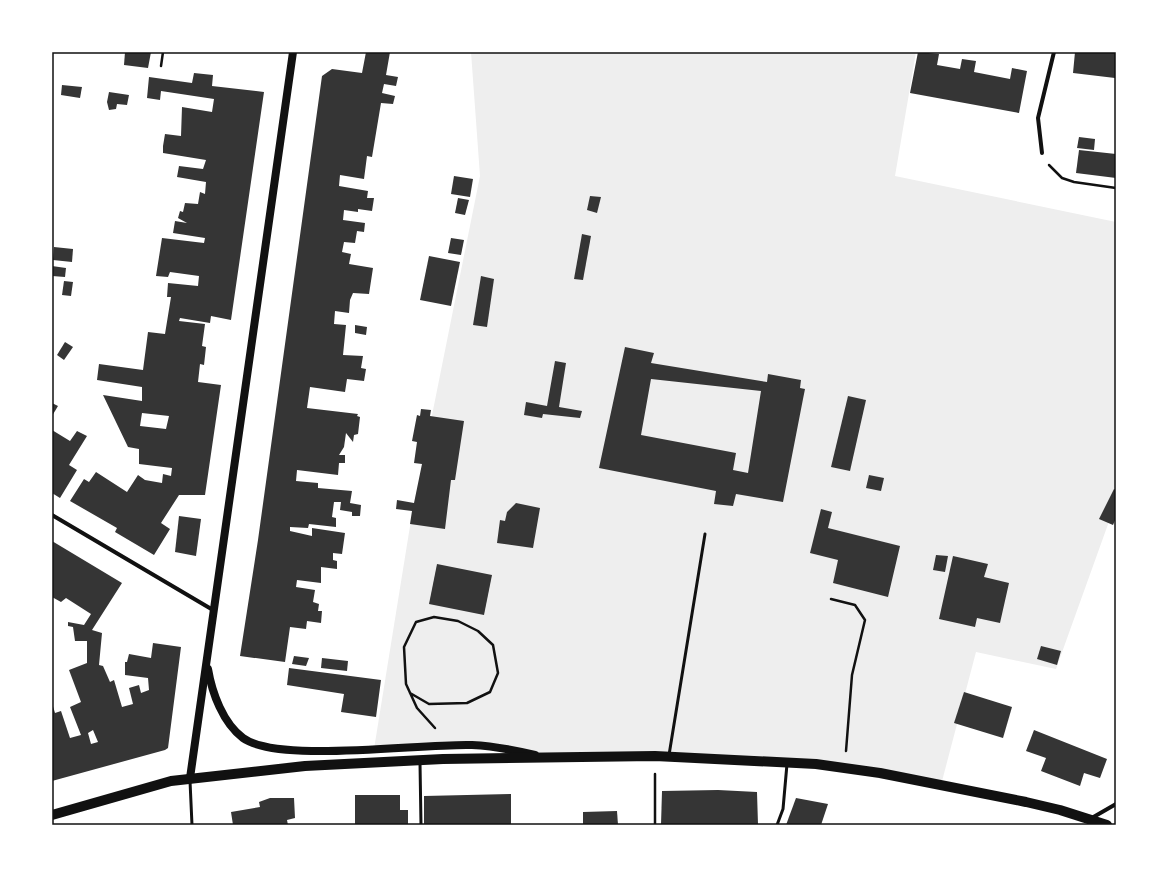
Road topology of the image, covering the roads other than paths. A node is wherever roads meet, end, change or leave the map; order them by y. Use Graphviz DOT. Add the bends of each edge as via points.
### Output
graph roads {
  1 [pos="293,52"];
  2 [pos="1054,52"];
  3 [pos="1042,153"];
  4 [pos="52,515"];
  5 [pos="706,534"];
  6 [pos="214,611"];
  7 [pos="207,659"];
  8 [pos="669,756"];
  9 [pos="545,758"];
  10 [pos="420,760"];
  11 [pos="787,762"];
  12 [pos="190,778"];
  13 [pos="1116,804"];
  14 [pos="52,815"];
  15 [pos="1090,819"];
  16 [pos="192,825"];
  17 [pos="421,825"];
  18 [pos="777,825"];
  19 [pos="1107,825"];
  1 -- 6 [label="main road"];
  2 -- 3 [label="street" via="1038,118"];
  4 -- 6 [label="street"];
  5 -- 8 [label="lane"];
  6 -- 7 [label="main road"];
  7 -- 9 [label="main road" via="210,682 229,723 243,738 264,748 298,751 471,745 502,747"];
  7 -- 12 [label="main road"];
  8 -- 9 [label="main road"];
  8 -- 11 [label="main road"];
  9 -- 10 [label="main road"];
  10 -- 12 [label="main road" via="305,766"];
  10 -- 17 [label="lane"];
  11 -- 15 [label="main road" via="845,768 976,792"];
  11 -- 18 [label="lane" via="783,809"];
  12 -- 14 [label="main road" via="171,781"];
  12 -- 16 [label="lane"];
  13 -- 15 [label="street"];
  15 -- 19 [label="main road"];
}
